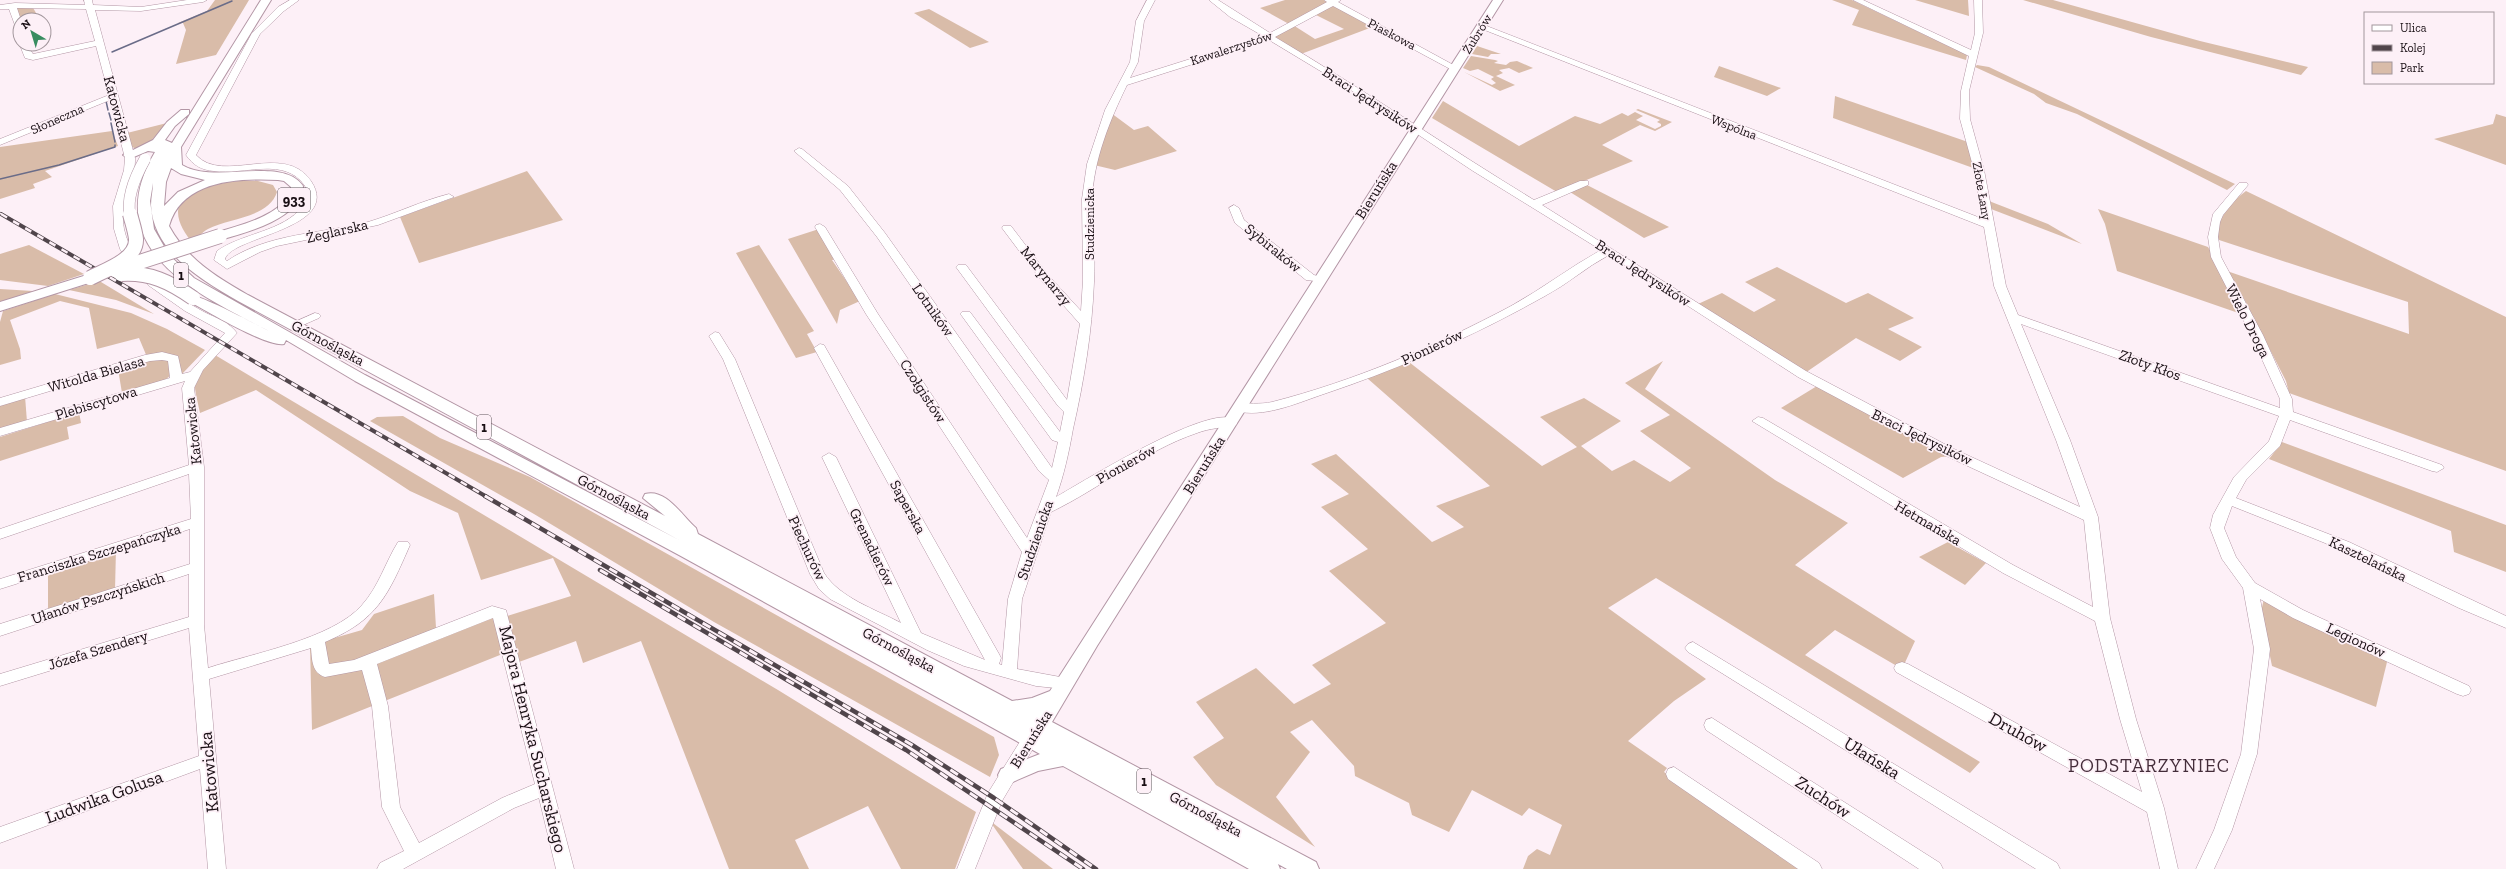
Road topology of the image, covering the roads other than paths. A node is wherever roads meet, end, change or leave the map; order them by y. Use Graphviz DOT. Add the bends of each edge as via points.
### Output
graph roads {
  1 [pos="203,0"];
  2 [pos="256,0"];
  3 [pos="266,0"];
  4 [pos="295,0"];
  5 [pos="1151,0"];
  6 [pos="1213,0"];
  7 [pos="1498,0"];
  8 [pos="1857,0"];
  9 [pos="1978,0"];
  10 [pos="1332,1"];
  11 [pos="89,4"];
  12 [pos="15,5"];
  13 [pos="0,7"];
  14 [pos="13,12"];
  15 [pos="1481,27"];
  16 [pos="1269,37"];
  17 [pos="99,43"];
  18 [pos="26,52"];
  19 [pos="1974,55"];
  20 [pos="1455,68"];
  21 [pos="1125,83"];
  22 [pos="113,96"];
  23 [pos="185,112"];
  24 [pos="1415,129"];
  25 [pos="0,142"];
  26 [pos="156,143"];
  27 [pos="176,146"];
  28 [pos="799,151"];
  29 [pos="129,155"];
  30 [pos="231,176"];
  31 [pos="1584,183"];
  32 [pos="2243,185"];
  33 [pos="449,197"];
  34 [pos="1534,204"];
  35 [pos="1234,208"];
  36 [pos="1988,225"];
  37 [pos="162,226"];
  38 [pos="820,227"];
  39 [pos="1007,228"];
  40 [pos="251,239"];
  41 [pos="271,245"];
  42 [pos="1609,250"];
  43 [pos="962,267"];
  44 [pos="90,278"];
  45 [pos="1320,280"];
  46 [pos="0,307"];
  47 [pos="966,314"];
  48 [pos="314,316"];
  49 [pos="2013,317"];
  50 [pos="1086,324"];
  51 [pos="294,325"];
  52 [pos="715,336"];
  53 [pos="820,348"];
  54 [pos="342,368"];
  55 [pos="193,375"];
  56 [pos="176,378"];
  57 [pos="0,402"];
  58 [pos="1240,408"];
  59 [pos="1071,411"];
  60 [pos="2287,413"];
  61 [pos="1758,421"];
  62 [pos="1231,422"];
  63 [pos="0,432"];
  64 [pos="1065,440"];
  65 [pos="829,457"];
  66 [pos="197,467"];
  67 [pos="2437,468"];
  68 [pos="1056,479"];
  69 [pos="651,498"];
  70 [pos="2228,500"];
  71 [pos="1047,508"];
  72 [pos="2091,517"];
  73 [pos="197,522"];
  74 [pos="0,534"];
  75 [pos="700,543"];
  76 [pos="403,545"];
  77 [pos="1029,552"];
  78 [pos="196,567"];
  79 [pos="0,584"];
  80 [pos="2250,587"];
  81 [pos="2102,618"];
  82 [pos="196,620"];
  83 [pos="2506,622"];
  84 [pos="0,630"];
  85 [pos="915,637"];
  86 [pos="317,639"];
  87 [pos="1693,648"];
  88 [pos="368,661"];
  89 [pos="990,667"];
  90 [pos="1902,668"];
  91 [pos="1009,671"];
  92 [pos="200,676"];
  93 [pos="0,680"];
  94 [pos="1061,689"];
  95 [pos="2463,690"];
  96 [pos="1010,709"];
  97 [pos="1712,725"];
  98 [pos="1035,733"];
  99 [pos="1063,758"];
  100 [pos="209,759"];
  101 [pos="1674,774"];
  102 [pos="1008,776"];
  103 [pos="544,788"];
  104 [pos="2155,808"];
  105 [pos="0,835"];
  106 [pos="415,854"];
  107 [pos="217,869"];
  108 [pos="386,869"];
  109 [pos="565,869"];
  110 [pos="966,869"];
  111 [pos="1269,869"];
  112 [pos="1308,869"];
  113 [pos="1813,869"];
  114 [pos="1934,869"];
  115 [pos="2051,869"];
  116 [pos="2169,869"];
  117 [pos="2205,869"];
  1 -- 11 [label="street" via="141,9"];
  2 -- 23 [label="main road, Górnośląska / 1"];
  3 -- 27 [label="main road, Górnośląska / 1"];
  4 -- 40 [label="street" via="281,8 256,33 191,154 196,163 205,166 288,168 297,171 309,181 314,194 309,206 282,226"];
  5 -- 21 [label="street, Studzienicka" via="1140,21 1134,62"];
  6 -- 16 [label="street, Braci Jędrysików"];
  7 -- 15 [label="main road, Żubrów"];
  8 -- 19 [label="street"];
  9 -- 19 [label="street, Złote Łany" via="1979,33"];
  10 -- 16 [label="street, Kawalerzystów"];
  10 -- 20 [label="street, Piaskowa"];
  11 -- 12 [label="street"];
  11 -- 17 [label="street, Katowicka"];
  12 -- 13 [label="street"];
  12 -- 14 [label="street"];
  15 -- 20 [label="main road, Żubrów"];
  15 -- 36 [label="street, Wspólna"];
  16 -- 21 [label="street, Kawalerzystów"];
  16 -- 24 [label="street, Braci Jędrysików" via="1340,79"];
  17 -- 18 [label="street" via="33,57 28,56"];
  17 -- 22 [label="street, Katowicka"];
  19 -- 36 [label="street, Złote Łany" via="1965,94 1965,119 1980,170"];
  20 -- 24 [label="main road, Bieruńska"];
  21 -- 50 [label="street, Studzienicka" via="1110,110 1092,164 1087,199 1089,280"];
  22 -- 25 [label="street, Słoneczna"];
  22 -- 29 [label="street, Katowicka"];
  23 -- 26 [label="main road" via="171,124"];
  23 -- 54 [label="main road, Górnośląska / 1" via="154,162 146,185 142,207 151,239 166,260 191,281"];
  24 -- 34 [label="street, Braci Jędrysików"];
  24 -- 45 [label="main road, Bieruńska"];
  26 -- 29 [label="main road"];
  26 -- 44 [label="main road, bridge" via="134,183 130,202 130,221 136,241 134,248 125,258"];
  27 -- 30 [label="main road" via="174,163 179,169 201,175"];
  27 -- 37 [label="main road, Górnośląska / 1" via="164,168 158,189 158,210"];
  28 -- 68 [label="street, Lotników" via="844,188 881,235 1044,468"];
  29 -- 55 [label="street, Katowicka" via="129,168 118,206 121,232 129,252 154,285 182,304 227,328 231,333"];
  30 -- 37 [label="main road" via="201,185 182,195 168,208"];
  30 -- 44 [label="main road, 933, bridge" via="282,177 294,183 298,192 289,205 278,214 220,236"];
  31 -- 34 [label="street"];
  32 -- 60 [label="street, Wielo Droga" via="2218,214 2213,237 2216,257 2286,399"];
  33 -- 41 [label="street, Żeglarska" via="364,226"];
  34 -- 42 [label="street, Braci Jędrysików"];
  35 -- 45 [label="street, Sybiraków" via="1239,221 1310,278"];
  36 -- 49 [label="street, Złote Łany" via="2000,286"];
  37 -- 51 [label="main road, Górnośląska / 1" via="176,251 195,269 228,290"];
  38 -- 77 [label="street, Czołgistów" via="872,314"];
  39 -- 50 [label="street, Marynarzy" via="1045,278"];
  40 -- 41 [label="street" via="257,243"];
  40 -- 41 [label="street, Żeglarska" via="221,253 219,260 227,266 243,254"];
  42 -- 58 [label="street, Pionierów" via="1543,293 1441,344 1388,367 1285,402 1251,410"];
  42 -- 72 [label="street, Braci Jędrysików" via="1802,374 1949,452"];
  43 -- 59 [label="street" via="1062,403"];
  44 -- 46 [label="main road, 933"];
  44 -- 54 [label="main road, bridge" via="129,273 156,275 231,319"];
  45 -- 58 [label="main road, Bieruńska"];
  47 -- 64 [label="street, Lotników" via="1057,438"];
  48 -- 51 [label="street"];
  49 -- 60 [label="street, Złoty Kłos"];
  49 -- 72 [label="street, Złote Łany"];
  50 -- 59 [label="street, Studzienicka"];
  51 -- 75 [label="main road, Górnośląska / 1"];
  52 -- 85 [label="street, Piechurów" via="729,359 816,574 835,595"];
  53 -- 89 [label="street, Saperska" via="993,658"];
  54 -- 98 [label="main road, Górnośląska / 1"];
  55 -- 56 [label="street, Plebiscytowa"];
  55 -- 66 [label="street, Katowicka" via="188,388"];
  56 -- 57 [label="street, Witolda Bielasa" via="174,359 162,356"];
  56 -- 63 [label="street, Plebiscytowa"];
  58 -- 62 [label="main road, Bieruńska"];
  59 -- 64 [label="street, Studzienicka"];
  60 -- 67 [label="street, Złoty Kłos"];
  60 -- 70 [label="street, Wielo Droga" via="2279,436 2241,477"];
  61 -- 81 [label="street, Hetmańska" via="2008,569"];
  62 -- 71 [label="street, Pionierów" via="1221,421 1187,431"];
  62 -- 94 [label="main road, Bieruńska"];
  64 -- 68 [label="street, Studzienicka"];
  65 -- 85 [label="street, Grenadierów"];
  66 -- 73 [label="street, Katowicka"];
  66 -- 74 [label="street"];
  68 -- 71 [label="street, Studzienicka"];
  69 -- 75 [label="main road" via="665,505 682,527"];
  70 -- 80 [label="street, Wielo Droga" via="2217,528 2229,559"];
  70 -- 83 [label="street, Kasztelańska" via="2285,520 2344,546 2459,604"];
  71 -- 77 [label="street, Studzienicka"];
  72 -- 81 [label="street, Złote Łany"];
  73 -- 78 [label="street, Katowicka"];
  73 -- 79 [label="street, Franciszka Szczepańczyka"];
  75 -- 96 [label="main road, Górnośląska / 1"];
  76 -- 86 [label="street" via="366,612"];
  77 -- 91 [label="street, Studzienicka" via="1015,599"];
  78 -- 82 [label="street, Katowicka"];
  78 -- 84 [label="street, Ułanów Pszczyńskich"];
  80 -- 95 [label="street, Legionów" via="2298,614"];
  80 -- 117 [label="street" via="2262,649 2249,754 2223,830"];
  81 -- 104 [label="street, Złote Łany" via="2128,720"];
  82 -- 92 [label="street, Katowicka"];
  82 -- 93 [label="street, Józefa Szendery"];
  85 -- 89 [label="street, Piechurów" via="970,662"];
  86 -- 88 [label="street, Majora Henryka Sucharskiego" via="321,666 325,671 356,666"];
  86 -- 92 [label="street"];
  87 -- 115 [label="street, Ułańska"];
  88 -- 103 [label="street, Majora Henryka Sucharskiego" via="492,612 500,614"];
  88 -- 106 [label="street" via="380,706 391,807"];
  89 -- 91 [label="street, Piechurów"];
  90 -- 104 [label="street, Druhów"];
  91 -- 94 [label="street, Piechurów"];
  92 -- 100 [label="street, Katowicka"];
  94 -- 96 [label="main road" via="1034,705"];
  94 -- 98 [label="main road, Bieruńska"];
  96 -- 98 [label="main road, Górnośląska / 1"];
  97 -- 114 [label="street, Zuchów"];
  98 -- 99 [label="main road, Górnośląska / 1"];
  98 -- 102 [label="street, Bieruńska"];
  98 -- 112 [label="main road, Górnośląska / 1"];
  99 -- 102 [label="main road" via="1035,763"];
  99 -- 111 [label="main road, Górnośląska / 1"];
  100 -- 105 [label="street, Ludwika Golusa"];
  100 -- 107 [label="street, Katowicka"];
  101 -- 113 [label="street"];
  102 -- 110 [label="street, Bieruńska" via="988,812"];
  103 -- 106 [label="street" via="508,803"];
  103 -- 109 [label="street, Majora Henryka Sucharskiego"];
  104 -- 116 [label="street, Złote Łany"];
  106 -- 108 [label="street"];
}
